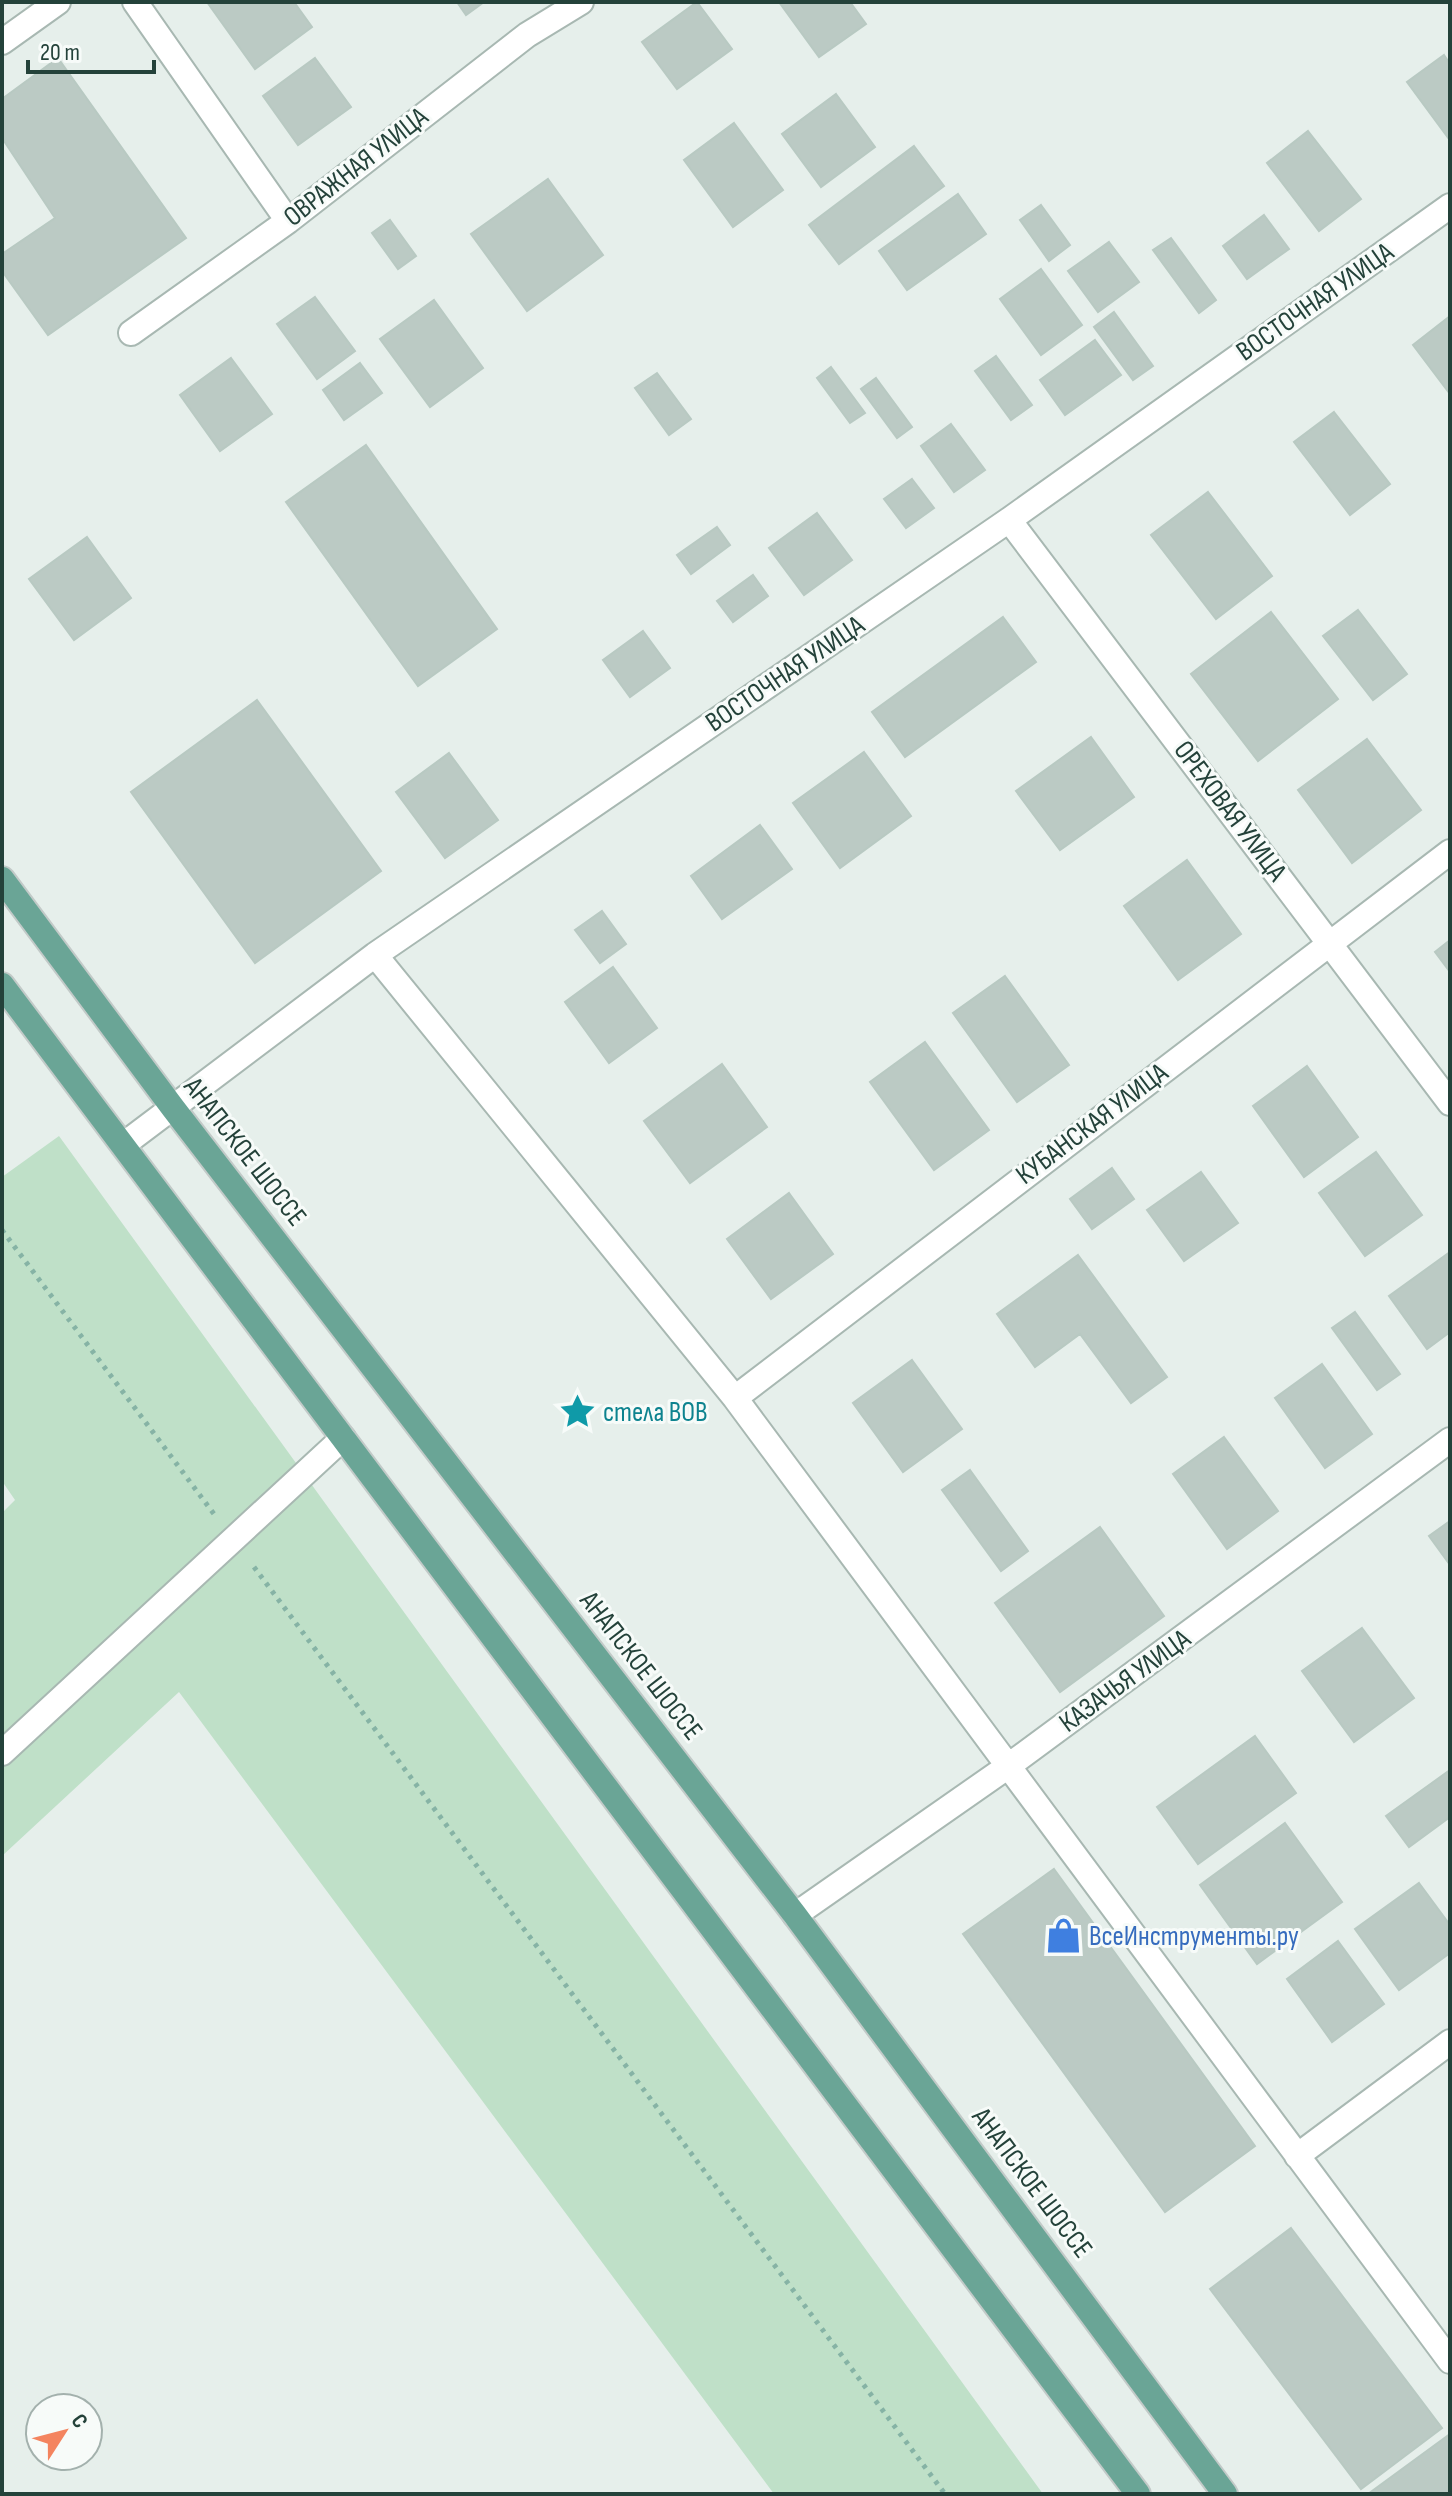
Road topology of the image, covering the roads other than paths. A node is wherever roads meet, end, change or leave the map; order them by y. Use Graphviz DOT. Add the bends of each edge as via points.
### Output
graph roads {
  1 [pos="58,2"];
  2 [pos="135,2"];
  3 [pos="581,2"];
  4 [pos="2,42"];
  5 [pos="1450,206"];
  6 [pos="288,221"];
  7 [pos="131,333"];
  8 [pos="1009,520"];
  9 [pos="1450,852"];
  10 [pos="2,879"];
  11 [pos="1329,943"];
  12 [pos="375,955"];
  13 [pos="2,985"];
  14 [pos="1450,1103"];
  15 [pos="173,1108"];
  16 [pos="123,1145"];
  17 [pos="735,1398"];
  18 [pos="343,1438"];
  19 [pos="1450,1440"];
  20 [pos="2,1753"];
  21 [pos="1007,1767"];
  22 [pos="795,1915"];
  23 [pos="1450,2042"];
  24 [pos="1297,2156"];
  25 [pos="1450,2361"];
  26 [pos="1138,2494"];
  27 [pos="1225,2494"];
  1 -- 4 [label="street"];
  2 -- 6 [label="street"];
  3 -- 6 [label="street, ОВРАЖНАЯ УЛИЦА" via="527,35"];
  5 -- 8 [label="street, ВОСТОЧНАЯ УЛИЦА"];
  6 -- 7 [label="street, ОВРАЖНАЯ УЛИЦА"];
  8 -- 11 [label="street, ОРЕХОВАЯ УЛИЦА"];
  8 -- 12 [label="street, ВОСТОЧНАЯ УЛИЦА"];
  9 -- 11 [label="street, КУБАНСКАЯ УЛИЦА"];
  10 -- 15 [label="main road, АНАПСКОЕ ШОССЕ"];
  11 -- 14 [label="street, ОРЕХОВАЯ УЛИЦА"];
  11 -- 17 [label="street, КУБАНСКАЯ УЛИЦА"];
  12 -- 15 [label="street, ВОСТОЧНАЯ УЛИЦА"];
  12 -- 17 [label="street"];
  13 -- 16 [label="main road"];
  15 -- 16 [label="street, ВОСТОЧНАЯ УЛИЦА"];
  15 -- 22 [label="main road, АНАПСКОЕ ШОССЕ"];
  16 -- 18 [label="main road"];
  17 -- 21 [label="street"];
  18 -- 20 [label="street"];
  18 -- 26 [label="main road"];
  19 -- 21 [label="street, КАЗАЧЬЯ УЛИЦА"];
  21 -- 22 [label="street, КАЗАЧЬЯ УЛИЦА"];
  21 -- 24 [label="street"];
  22 -- 27 [label="main road, АНАПСКОЕ ШОССЕ"];
  23 -- 24 [label="street"];
  24 -- 25 [label="street"];
}
